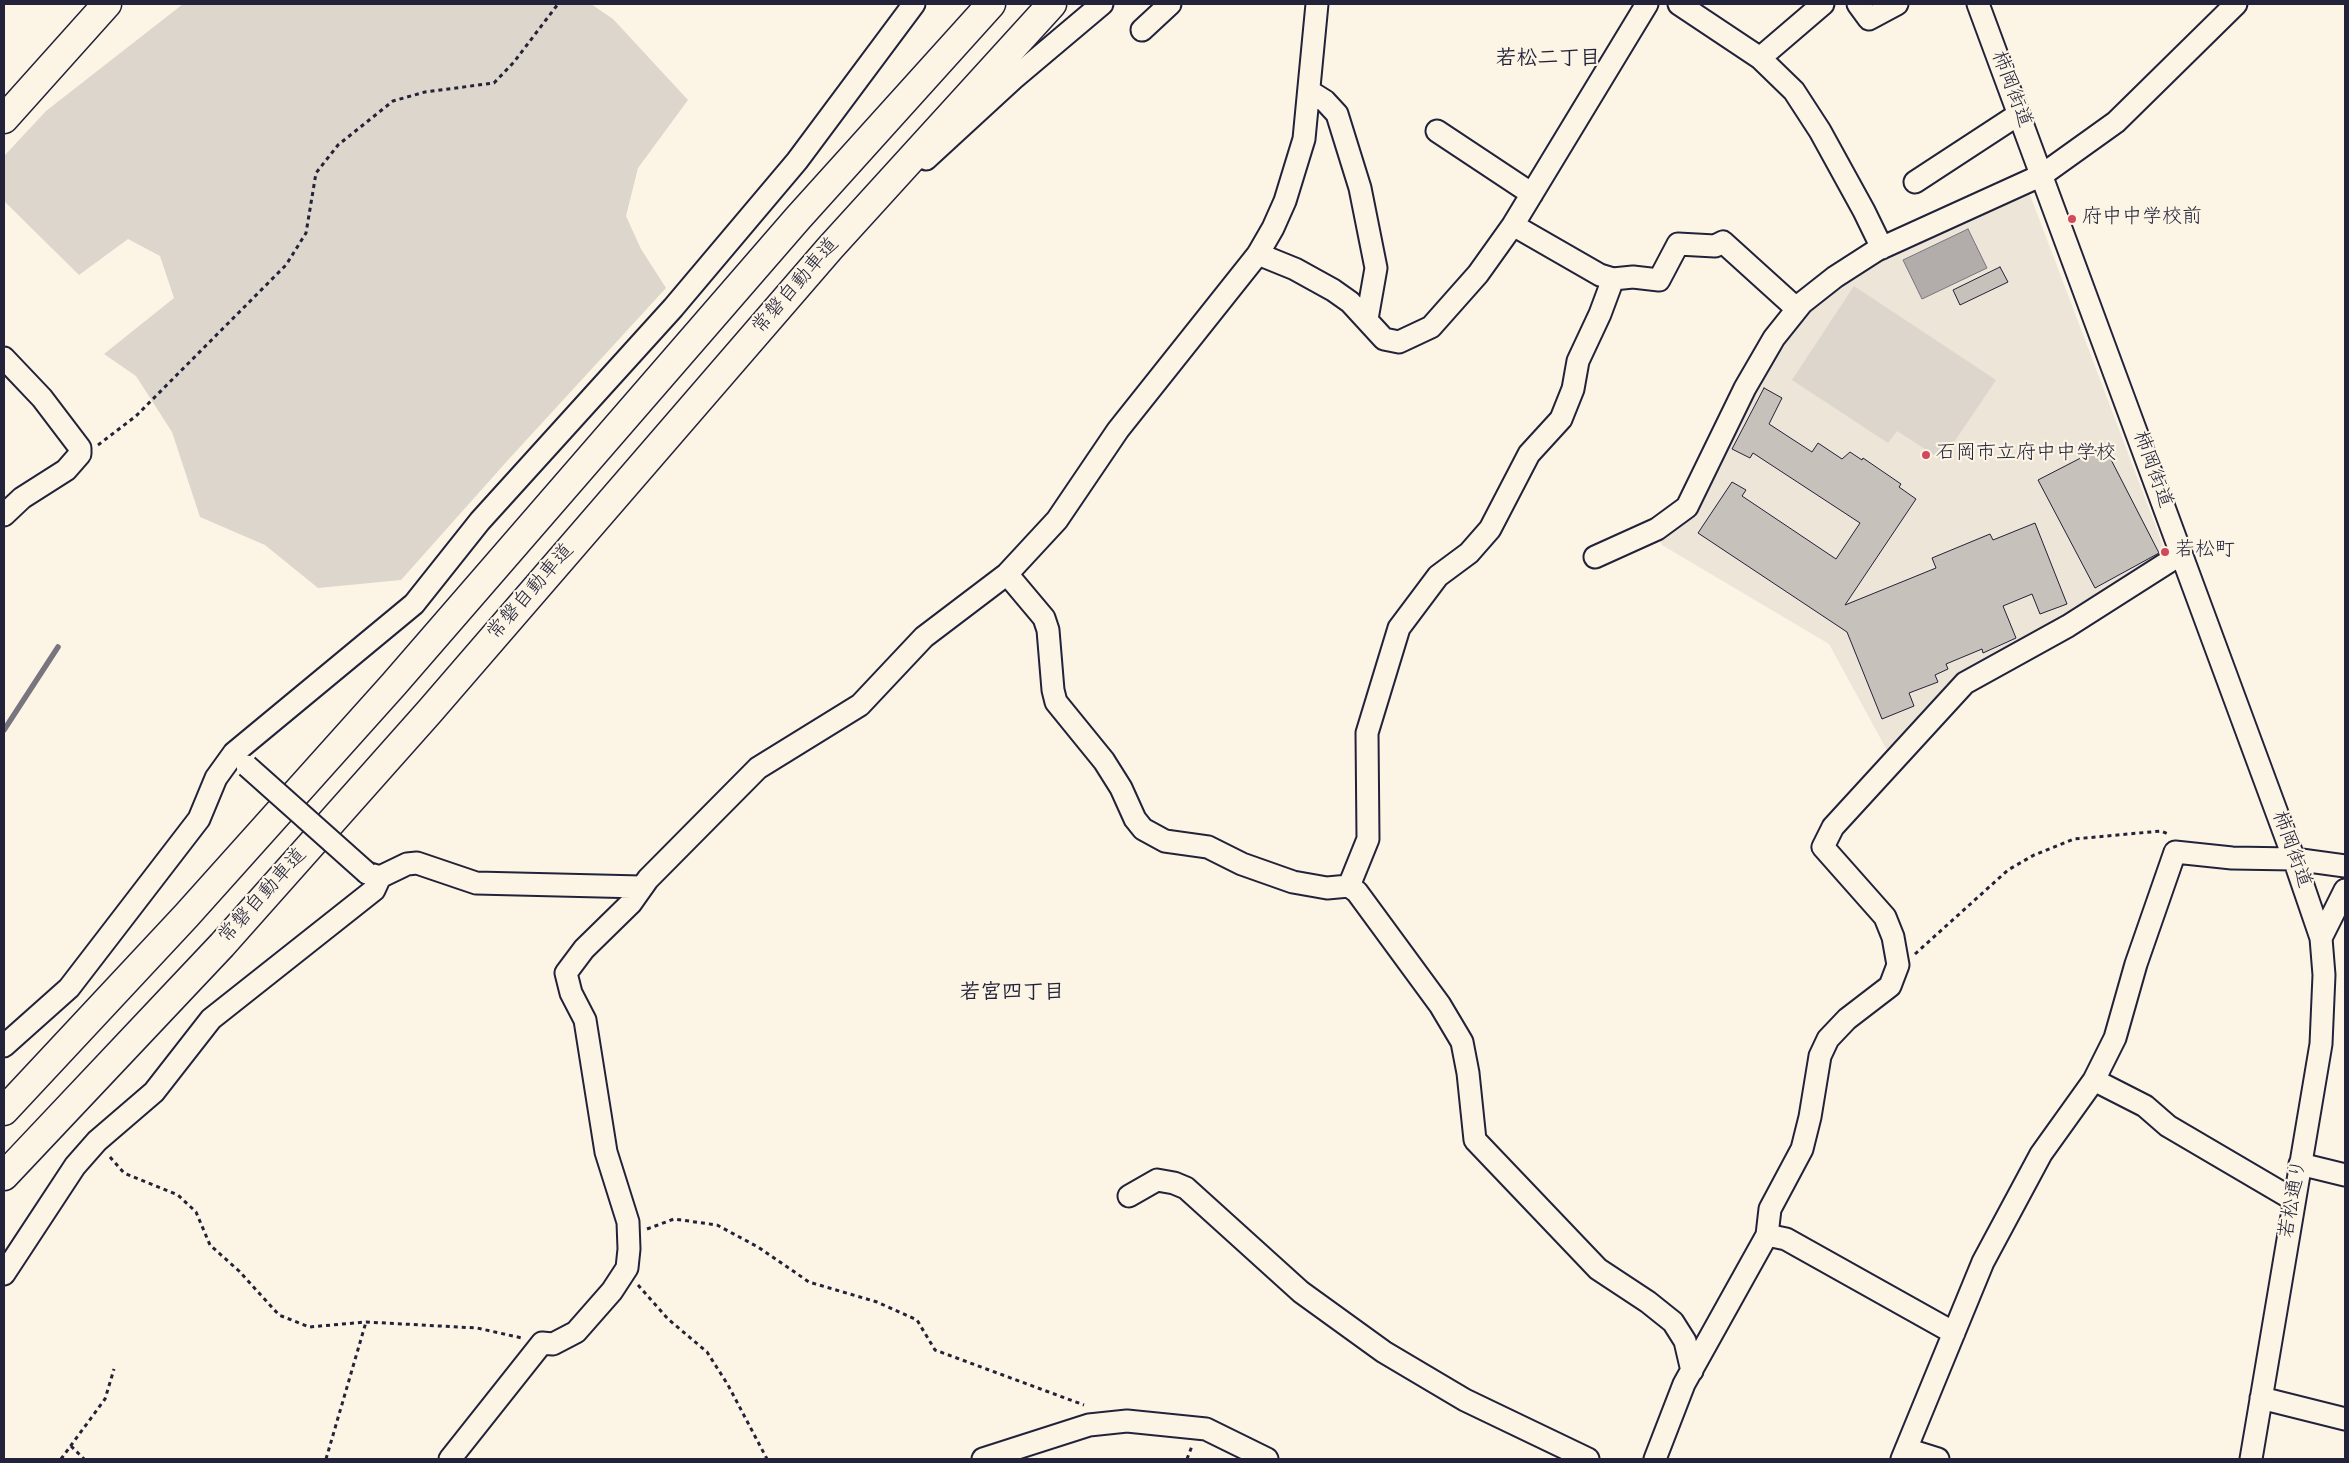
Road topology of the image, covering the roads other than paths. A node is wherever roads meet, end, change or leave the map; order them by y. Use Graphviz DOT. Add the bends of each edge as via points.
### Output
graph roads {
  1 [pos="106,4"];
  2 [pos="914,4"];
  3 [pos="990,4"];
  4 [pos="1052,4"];
  5 [pos="1102,4"];
  6 [pos="1170,4"];
  7 [pos="1317,4"];
  8 [pos="1647,4"];
  9 [pos="1679,4"];
  10 [pos="1822,4"];
  11 [pos="1858,4"];
  12 [pos="1896,4"];
  13 [pos="1978,4"];
  14 [pos="2236,4"];
  15 [pos="1142,30"];
  16 [pos="1760,58"];
  17 [pos="1310,91"];
  18 [pos="2019,114"];
  19 [pos="4,118"];
  20 [pos="1437,131"];
  21 [pos="2042,175"];
  22 [pos="1916,182"];
  23 [pos="1532,194"];
  24 [pos="1513,225"];
  25 [pos="830,248"];
  26 [pos="1882,248"];
  27 [pos="1258,254"];
  28 [pos="1613,280"];
  29 [pos="1797,309"];
  30 [pos="1367,318"];
  31 [pos="4,358"];
  32 [pos="4,516"];
  33 [pos="2181,554"];
  34 [pos="1595,557"];
  35 [pos="1007,574"];
  36 [pos="240,760"];
  37 [pos="2294,859"];
  38 [pos="2345,866"];
  39 [pos="374,875"];
  40 [pos="1349,886"];
  41 [pos="641,887"];
  42 [pos="2345,890"];
  43 [pos="2320,938"];
  44 [pos="4,1046"];
  45 [pos="2094,1080"];
  46 [pos="4,1111"];
  47 [pos="2300,1164"];
  48 [pos="2345,1175"];
  49 [pos="4,1176"];
  50 [pos="1129,1196"];
  51 [pos="2294,1200"];
  52 [pos="1767,1235"];
  53 [pos="4,1274"];
  54 [pos="1954,1332"];
  55 [pos="1692,1371"];
  56 [pos="2261,1398"];
  57 [pos="2345,1419"];
  58 [pos="1904,1454"];
  59 [pos="450,1459"];
  60 [pos="983,1459"];
  61 [pos="1267,1459"];
  62 [pos="1588,1459"];
  63 [pos="1655,1459"];
  64 [pos="1938,1459"];
  65 [pos="2250,1459"];
  1 -- 19 [label="highway"];
  2 -- 36 [label="street" via="797,161 673,308 480,521 414,604"];
  3 -- 46 [label="highway" via="798,218 394,684 186,916"];
  4 -- 25 [label="highway, 常磐自動車道"];
  5 -- 25 [label="street" via="1013,79"];
  6 -- 15 [label="street"];
  7 -- 17 [label="street"];
  8 -- 23 [label="street"];
  9 -- 16 [label="street"];
  10 -- 16 [label="street"];
  11 -- 12 [label="street" via="1869,19"];
  13 -- 18 [label="street, 柿岡街道"];
  14 -- 21 [label="street" via="2116,122"];
  16 -- 26 [label="street" via="1794,91 1820,131"];
  17 -- 27 [label="street" via="1304,139 1285,201"];
  17 -- 30 [label="street" via="1337,114 1360,188 1376,268"];
  18 -- 21 [label="street, 柿岡街道"];
  18 -- 22 [label="street"];
  20 -- 23 [label="street"];
  21 -- 26 [label="street"];
  21 -- 33 [label="street, 柿岡街道"];
  23 -- 24 [label="street"];
  24 -- 28 [label="street"];
  24 -- 30 [label="street" via="1478,274 1431,327 1412,337 1392,342 1378,333"];
  25 -- 49 [label="highway, 常磐自動車道" via="430,712 222,945"];
  26 -- 29 [label="street" via="1834,277"];
  27 -- 30 [label="street" via="1317,280"];
  27 -- 35 [label="street" via="1118,430 1057,520"];
  28 -- 29 [label="street" via="1633,277 1659,280 1678,244 1714,246 1723,242"];
  28 -- 40 [label="street" via="1578,361 1573,389 1561,419 1529,454 1490,529 1469,554 1438,576 1399,628 1367,733 1368,839"];
  29 -- 34 [label="street" via="1774,338 1744,388 1687,507 1657,528"];
  31 -- 32 [label="street" via="42,398 80,448 80,454 66,470 22,498"];
  33 -- 37 [label="street, 柿岡街道"];
  33 -- 52 [label="street" via="2068,626 1966,683 1833,827 1824,847 1885,917 1898,965 1890,986 1847,1018 1828,1039 1820,1056 1802,1149 1770,1209"];
  35 -- 40 [label="street" via="1044,618 1056,702 1104,761 1143,829 1165,841 1208,847 1242,864 1293,882 1326,888"];
  35 -- 41 [label="street" via="924,637 860,705 758,768"];
  36 -- 39 [label="street, bridge"];
  36 -- 44 [label="street" via="216,778 199,819 69,988"];
  37 -- 38 [label="street"];
  37 -- 43 [label="street, 柿岡街道"];
  37 -- 45 [label="street" via="2232,858 2175,852 2136,964 2115,1038"];
  39 -- 41 [label="street" via="417,863 476,883"];
  39 -- 53 [label="street" via="374,890 211,1019 154,1092 97,1141 75,1166"];
  40 -- 55 [label="street" via="1357,892 1435,998 1462,1042 1475,1140 1598,1269 1673,1322 1685,1341"];
  41 -- 59 [label="street" via="631,903 584,949 566,974 570,993 585,1020 606,1152 628,1222 627,1268 612,1292 576,1332 553,1344 542,1343"];
  42 -- 43 [label="street"];
  43 -- 47 [label="street, 若松通り" via="2324,1011"];
  45 -- 51 [label="street" via="2145,1106 2168,1126"];
  45 -- 54 [label="street" via="2041,1154 1988,1252"];
  47 -- 48 [label="street"];
  47 -- 51 [label="street, 若松通り"];
  50 -- 62 [label="street" via="1157,1180 1186,1188 1301,1292 1384,1352 1465,1400"];
  51 -- 56 [label="street, 若松通り"];
  52 -- 54 [label="street" via="1786,1239"];
  52 -- 55 [label="street"];
  54 -- 58 [label="street"];
  55 -- 63 [label="street"];
  56 -- 57 [label="street"];
  56 -- 65 [label="street, 若松通り"];
  58 -- 64 [label="street"];
  60 -- 61 [label="street" via="1089,1425 1127,1421 1206,1429"];
}
